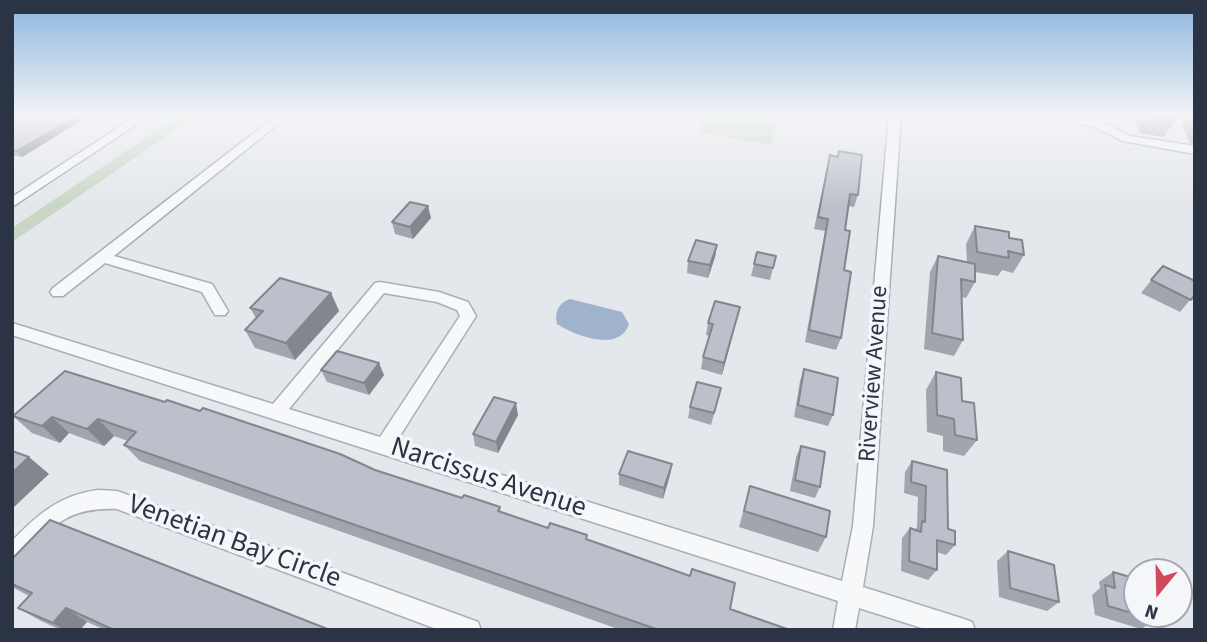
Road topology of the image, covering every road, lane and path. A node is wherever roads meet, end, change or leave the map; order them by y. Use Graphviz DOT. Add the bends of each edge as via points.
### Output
graph roads {
  1 [pos="99,146"];
  2 [pos="245,146"];
  3 [pos="892,146"];
  4 [pos="1170,146"];
  5 [pos="1195,150"];
  6 [pos="12,203"];
  7 [pos="102,257"];
  8 [pos="58,292"];
  9 [pos="220,311"];
  10 [pos="12,329"];
  11 [pos="276,413"];
  12 [pos="384,446"];
  13 [pos="12,556"];
  14 [pos="850,594"];
  15 [pos="470,630"];
  16 [pos="844,630"];
  17 [pos="964,630"];
  1 -- 6 [label="street"];
  2 -- 7 [label="street"];
  3 -- 14 [label="street, Riverview Avenue" via="863,526"];
  4 -- 5 [label="street"];
  7 -- 8 [label="street"];
  7 -- 9 [label="street" via="207,288"];
  10 -- 11 [label="street, Narcissus Avenue"];
  11 -- 12 [label="street, Narcissus Avenue"];
  11 -- 12 [label="street" via="380,287 463,306 468,316"];
  12 -- 14 [label="street, Narcissus Avenue"];
  13 -- 15 [label="street, Venetian Bay Circle" via="65,504 97,498 117,500"];
  14 -- 16 [label="street, Riverview Avenue"];
  14 -- 17 [label="street, Narcissus Avenue"];
}
